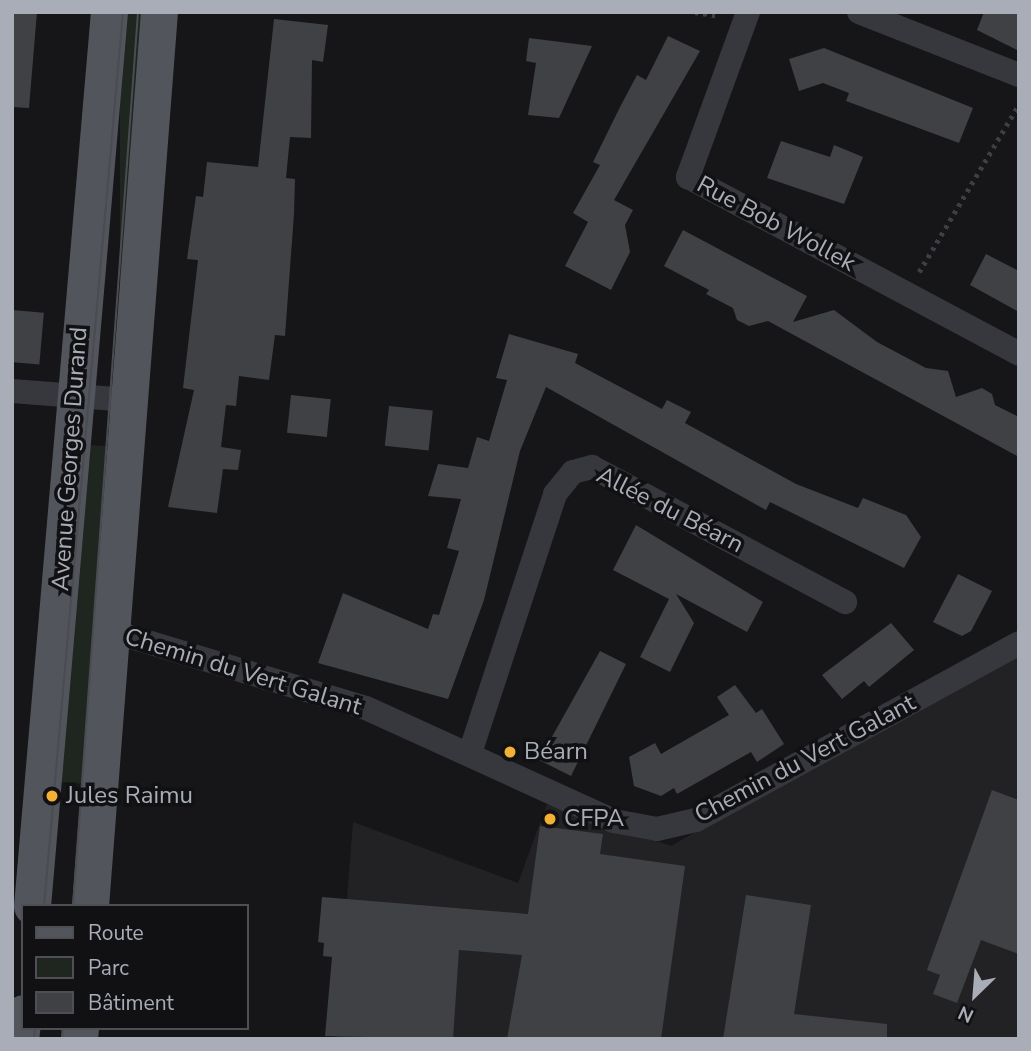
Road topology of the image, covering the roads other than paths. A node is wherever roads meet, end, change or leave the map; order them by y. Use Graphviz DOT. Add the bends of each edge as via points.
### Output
graph roads {
  1 [pos="109,12"];
  2 [pos="159,12"];
  3 [pos="748,12"];
  4 [pos="859,12"];
  5 [pos="1019,75"];
  6 [pos="1019,354"];
  7 [pos="12,391"];
  8 [pos="74,396"];
  9 [pos="129,400"];
  10 [pos="845,602"];
  11 [pos="111,631"];
  12 [pos="1019,643"];
  13 [pos="470,753"];
  14 [pos="32,904"];
  15 [pos="90,904"];
  1 -- 8 [label="main road, Avenue Georges Durand"];
  2 -- 9 [label="main road"];
  3 -- 6 [label="street, Rue Bob Wollek" via="688,177"];
  4 -- 5 [label="street"];
  7 -- 8 [label="street"];
  8 -- 9 [label="street"];
  8 -- 14 [label="main road, Avenue Georges Durand"];
  9 -- 11 [label="main road"];
  10 -- 13 [label="street, Allée du Béarn" via="592,467 573,472 555,494"];
  11 -- 13 [label="street, Chemin du Vert Galant" via="366,709"];
  11 -- 15 [label="main road"];
  12 -- 13 [label="street, Chemin du Vert Galant" via="696,820 657,829 614,821"];
}
